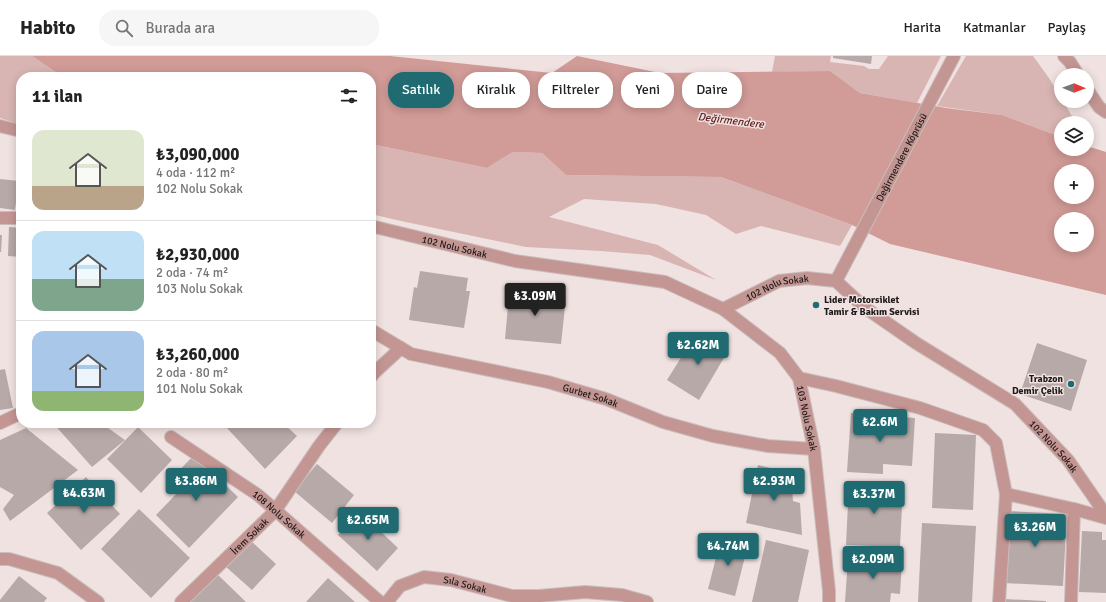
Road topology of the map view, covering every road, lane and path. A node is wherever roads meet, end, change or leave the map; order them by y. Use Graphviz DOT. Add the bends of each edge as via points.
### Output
graph roads {
  1 [pos="954,56"];
  2 [pos="1064,56"];
  3 [pos="1074,68"];
  4 [pos="1094,100"];
  5 [pos="1106,112"];
  6 [pos="0,126"];
  7 [pos="16,130"];
  8 [pos="0,218"];
  9 [pos="16,218"];
  10 [pos="376,227"];
  11 [pos="836,281"];
  12 [pos="723,309"];
  13 [pos="376,333"];
  14 [pos="401,348"];
  15 [pos="376,371"];
  16 [pos="798,378"];
  17 [pos="16,415"];
  18 [pos="0,423"];
  19 [pos="333,428"];
  20 [pos="171,437"];
  21 [pos="814,449"];
  22 [pos="1006,494"];
  23 [pos="1074,510"];
  24 [pos="275,511"];
  25 [pos="1106,515"];
  26 [pos="1106,518"];
  27 [pos="0,559"];
  28 [pos="98,602"];
  29 [pos="181,602"];
  30 [pos="380,602"];
  31 [pos="387,602"];
  32 [pos="647,602"];
  33 [pos="829,602"];
  34 [pos="999,602"];
  35 [pos="1071,602"];
  1 -- 11 [label="street, Değirmendere Köprüsü"];
  2 -- 3 [label="street"];
  4 -- 5 [label="street"];
  6 -- 7 [label="street"];
  8 -- 9 [label="street"];
  10 -- 12 [label="street, 102 Nolu Sokak" via="515,261 665,282"];
  11 -- 12 [label="street, 102 Nolu Sokak" via="807,278 779,281"];
  11 -- 25 [label="street, 102 Nolu Sokak" via="864,307 916,343 1015,404 1068,460"];
  12 -- 16 [label="street, 103 Nolu Sokak" via="780,353"];
  13 -- 14 [label="street, Gurbet Sokak"];
  14 -- 15 [label="street"];
  14 -- 21 [label="street, Gurbet Sokak" via="411,354 548,382 606,399 663,422 714,436 768,446"];
  16 -- 21 [label="street, 103 Nolu Sokak"];
  16 -- 22 [label="street, 103 Nolu Sokak" via="920,408 983,430 996,443"];
  17 -- 18 [label="street"];
  19 -- 24 [label="street, İrem Sokak"];
  20 -- 24 [label="street, 108 Nolu Sokak" via="258,495"];
  21 -- 33 [label="street, 103 Nolu Sokak"];
  22 -- 23 [label="street"];
  22 -- 34 [label="street, 103 Nolu Sokak"];
  23 -- 26 [label="street"];
  23 -- 35 [label="street"];
  24 -- 29 [label="street, İrem Sokak"];
  24 -- 30 [label="street, 108 Nolu Sokak"];
  27 -- 28 [label="street" via="9,559 58,573"];
  31 -- 32 [label="street, Sıla Sokak" via="400,586 424,577 451,580 512,596 585,592 622,595"];
}
